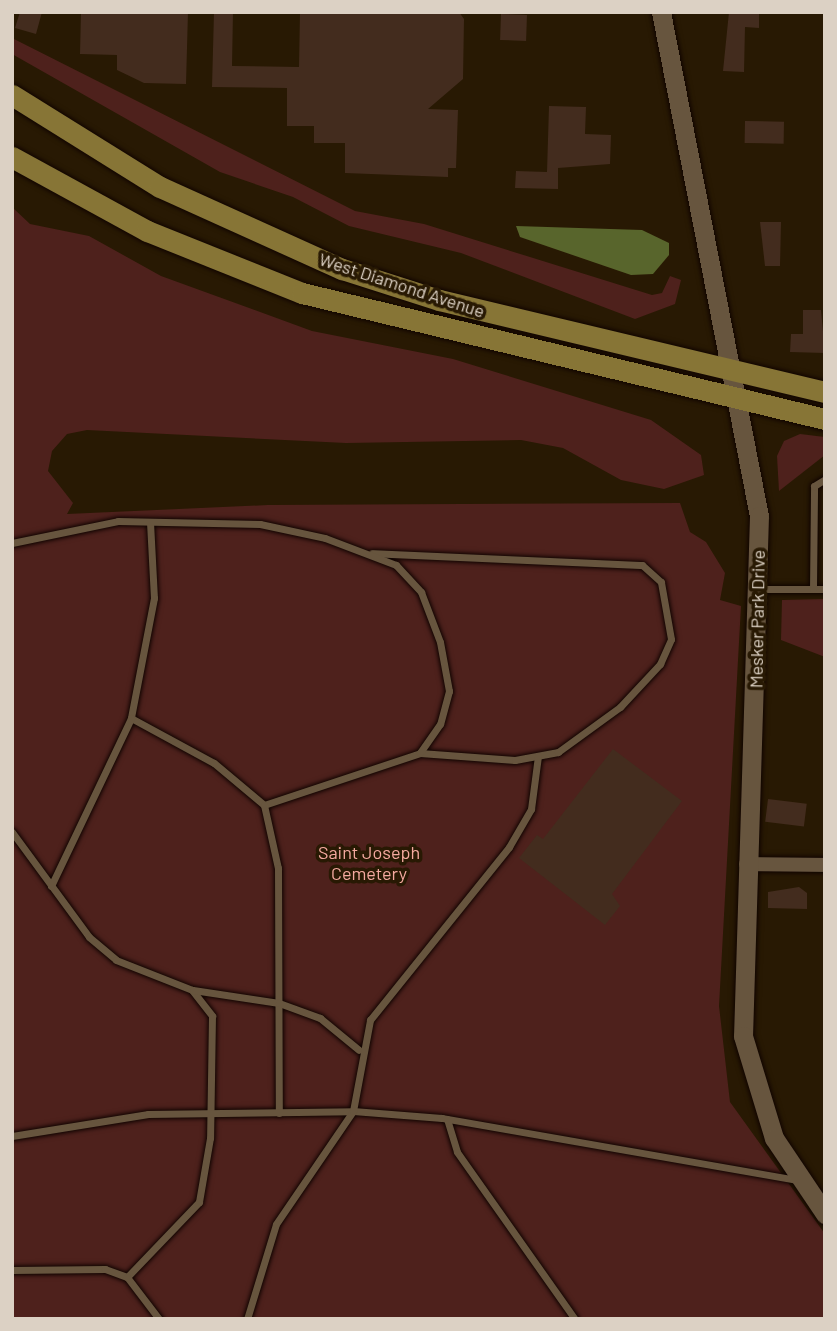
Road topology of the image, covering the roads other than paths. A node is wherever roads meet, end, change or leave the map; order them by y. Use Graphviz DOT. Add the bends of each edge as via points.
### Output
graph roads {
  1 [pos="661,12"];
  2 [pos="12,95"];
  3 [pos="12,157"];
  4 [pos="733,370"];
  5 [pos="825,392"];
  6 [pos="739,399"];
  7 [pos="825,419"];
  8 [pos="824,479"];
  9 [pos="150,522"];
  10 [pos="12,543"];
  11 [pos="372,553"];
  12 [pos="759,589"];
  13 [pos="813,589"];
  14 [pos="825,589"];
  15 [pos="131,718"];
  16 [pos="420,753"];
  17 [pos="538,756"];
  18 [pos="264,805"];
  19 [pos="12,832"];
  20 [pos="746,864"];
  21 [pos="825,864"];
  22 [pos="51,886"];
  23 [pos="192,990"];
  24 [pos="279,1003"];
  25 [pos="359,1050"];
  26 [pos="353,1111"];
  27 [pos="279,1113"];
  28 [pos="210,1115"];
  29 [pos="447,1118"];
  30 [pos="12,1136"];
  31 [pos="800,1180"];
  32 [pos="825,1214"];
  33 [pos="12,1270"];
  34 [pos="127,1277"];
  35 [pos="159,1319"];
  36 [pos="247,1319"];
  37 [pos="575,1319"];
  1 -- 4 [label="street, Mesker Park Drive"];
  2 -- 4 [label="main road, West Diamond Avenue" via="160,187 342,269 439,300"];
  3 -- 6 [label="main road, West Diamond Avenue" via="147,231 302,293"];
  4 -- 5 [label="main road, West Diamond Avenue"];
  4 -- 6 [label="street, Mesker Park Drive"];
  6 -- 7 [label="main road, West Diamond Avenue"];
  6 -- 12 [label="street, Mesker Park Drive" via="759,516"];
  8 -- 13 [label="lane" via="814,486"];
  9 -- 10 [label="lane" via="47,531"];
  9 -- 11 [label="lane" via="260,524"];
  9 -- 15 [label="lane" via="153,598"];
  11 -- 16 [label="lane" via="396,565 421,592 440,642 449,691 440,724"];
  11 -- 17 [label="lane" via="617,561 642,565 662,582 671,639 660,664 620,707 558,752"];
  12 -- 13 [label="lane"];
  12 -- 20 [label="street, Mesker Park Drive"];
  13 -- 14 [label="lane"];
  15 -- 18 [label="lane" via="204,756"];
  15 -- 22 [label="lane"];
  16 -- 17 [label="lane"];
  16 -- 18 [label="lane"];
  17 -- 25 [label="lane" via="531,809 509,847 370,1020"];
  18 -- 24 [label="lane" via="278,868"];
  19 -- 22 [label="lane"];
  20 -- 21 [label="street"];
  20 -- 31 [label="street, Mesker Park Drive" via="740,993 745,1052 763,1113"];
  22 -- 23 [label="lane" via="89,937 116,960"];
  23 -- 24 [label="lane"];
  23 -- 28 [label="lane" via="212,1016"];
  24 -- 25 [label="lane" via="320,1018"];
  24 -- 27 [label="lane"];
  25 -- 26 [label="lane"];
  26 -- 27 [label="lane"];
  26 -- 29 [label="lane"];
  26 -- 36 [label="lane" via="276,1224"];
  27 -- 28 [label="lane"];
  28 -- 30 [label="lane" via="148,1114"];
  28 -- 34 [label="lane" via="199,1202"];
  29 -- 31 [label="lane"];
  29 -- 37 [label="lane" via="457,1152"];
  31 -- 32 [label="street, Mesker Park Drive"];
  33 -- 34 [label="lane" via="105,1269"];
  34 -- 35 [label="lane"];
}
